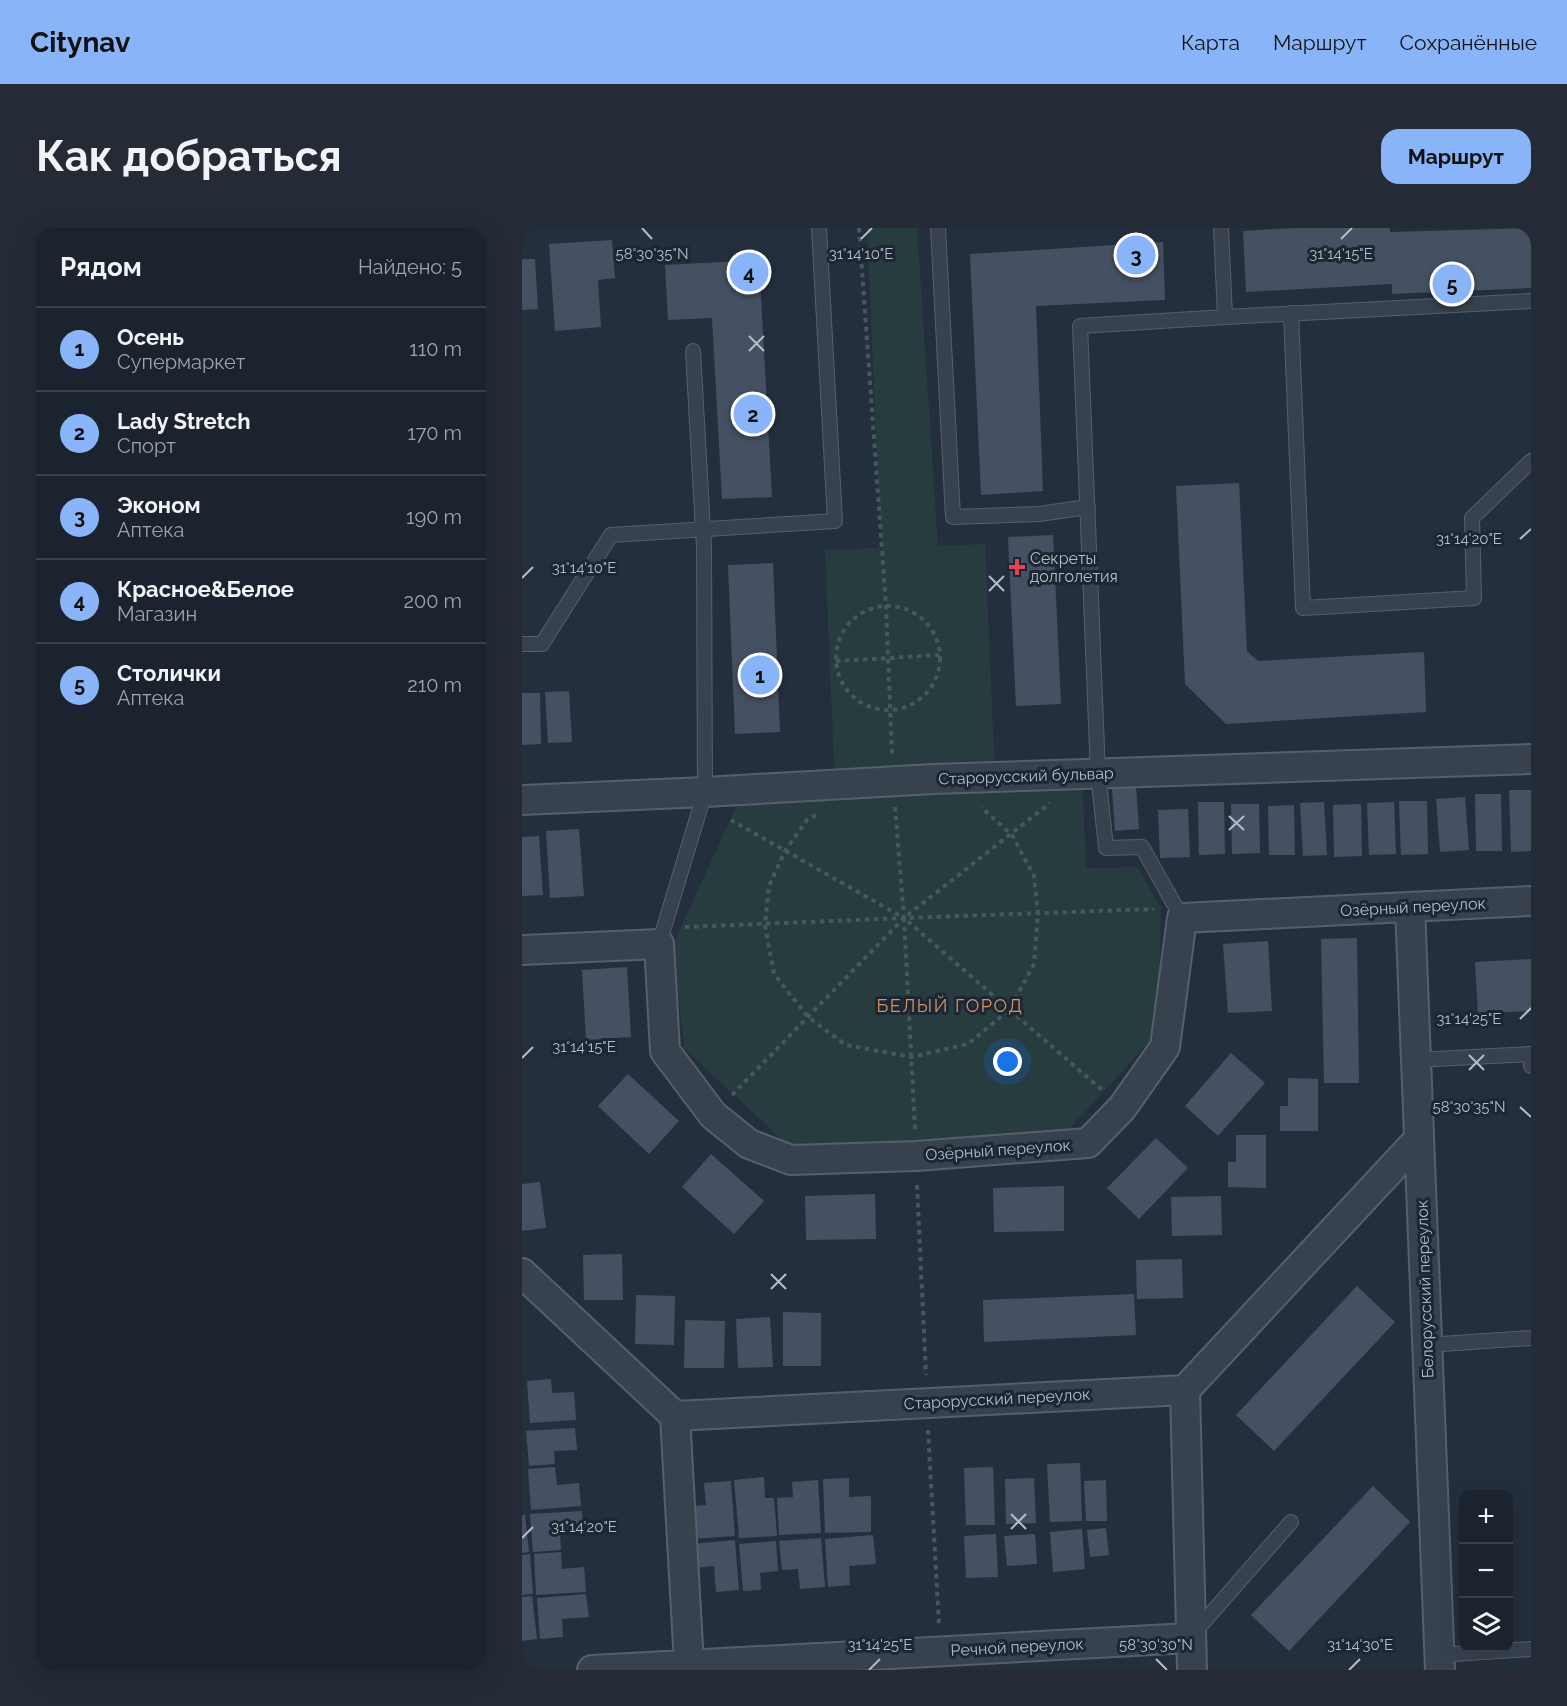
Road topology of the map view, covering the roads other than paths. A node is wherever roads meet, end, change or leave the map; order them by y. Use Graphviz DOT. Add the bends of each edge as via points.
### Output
graph roads {
  1 [pos="819,228"];
  2 [pos="938,228"];
  3 [pos="1221,228"];
  4 [pos="1531,301"];
  5 [pos="1291,313"];
  6 [pos="1225,317"];
  7 [pos="693,351"];
  8 [pos="1531,461"];
  9 [pos="1088,507"];
  10 [pos="702,529"];
  11 [pos="522,644"];
  12 [pos="1531,759"];
  13 [pos="1098,773"];
  14 [pos="703,798"];
  15 [pos="522,800"];
  16 [pos="1531,901"];
  17 [pos="1410,907"];
  18 [pos="1179,913"];
  19 [pos="662,936"];
  20 [pos="522,950"];
  21 [pos="1416,1060"];
  22 [pos="1531,1066"];
  23 [pos="1419,1139"];
  24 [pos="522,1273"];
  25 [pos="1531,1338"];
  26 [pos="1426,1345"];
  27 [pos="1185,1390"];
  28 [pos="675,1416"];
  29 [pos="1291,1522"];
  30 [pos="1190,1638"];
  31 [pos="1531,1649"];
  32 [pos="1439,1662"];
  33 [pos="689,1664"];
  34 [pos="592,1670"];
  35 [pos="1192,1670"];
  1 -- 10 [label="lane" via="835,521"];
  2 -- 9 [label="lane" via="953,517 1039,514"];
  3 -- 6 [label="lane"];
  4 -- 5 [label="lane"];
  5 -- 6 [label="lane"];
  5 -- 8 [label="lane" via="1303,608 1474,598 1472,518"];
  6 -- 9 [label="lane" via="1080,326"];
  7 -- 10 [label="lane"];
  9 -- 13 [label="lane"];
  10 -- 11 [label="lane" via="611,535 542,644"];
  10 -- 14 [label="lane"];
  12 -- 13 [label="street, Старорусский бульвар"];
  13 -- 14 [label="street, Старорусский бульвар" via="893,782"];
  13 -- 18 [label="lane" via="1106,848 1142,847"];
  14 -- 15 [label="street, Старорусский бульвар"];
  14 -- 19 [label="lane"];
  16 -- 17 [label="street, Озёрный переулок"];
  17 -- 18 [label="street, Озёрный переулок"];
  17 -- 21 [label="street, Белорусский переулок"];
  18 -- 19 [label="street, Озёрный переулок" via="1165,1047 1122,1108 1088,1143 916,1156 791,1160 749,1144 713,1115 665,1051"];
  19 -- 20 [label="street"];
  21 -- 22 [label="lane" via="1530,1054"];
  21 -- 23 [label="street, Белорусский переулок"];
  23 -- 26 [label="street, Белорусский переулок"];
  23 -- 27 [label="street"];
  24 -- 28 [label="street"];
  25 -- 26 [label="lane"];
  26 -- 32 [label="street, Белорусский переулок"];
  27 -- 28 [label="street, Старорусский переулок"];
  27 -- 30 [label="street"];
  28 -- 33 [label="street"];
  29 -- 30 [label="lane"];
  30 -- 33 [label="street, Речной переулок"];
  30 -- 35 [label="street"];
  31 -- 32 [label="lane"];
  33 -- 34 [label="street, Речной переулок"];
}
